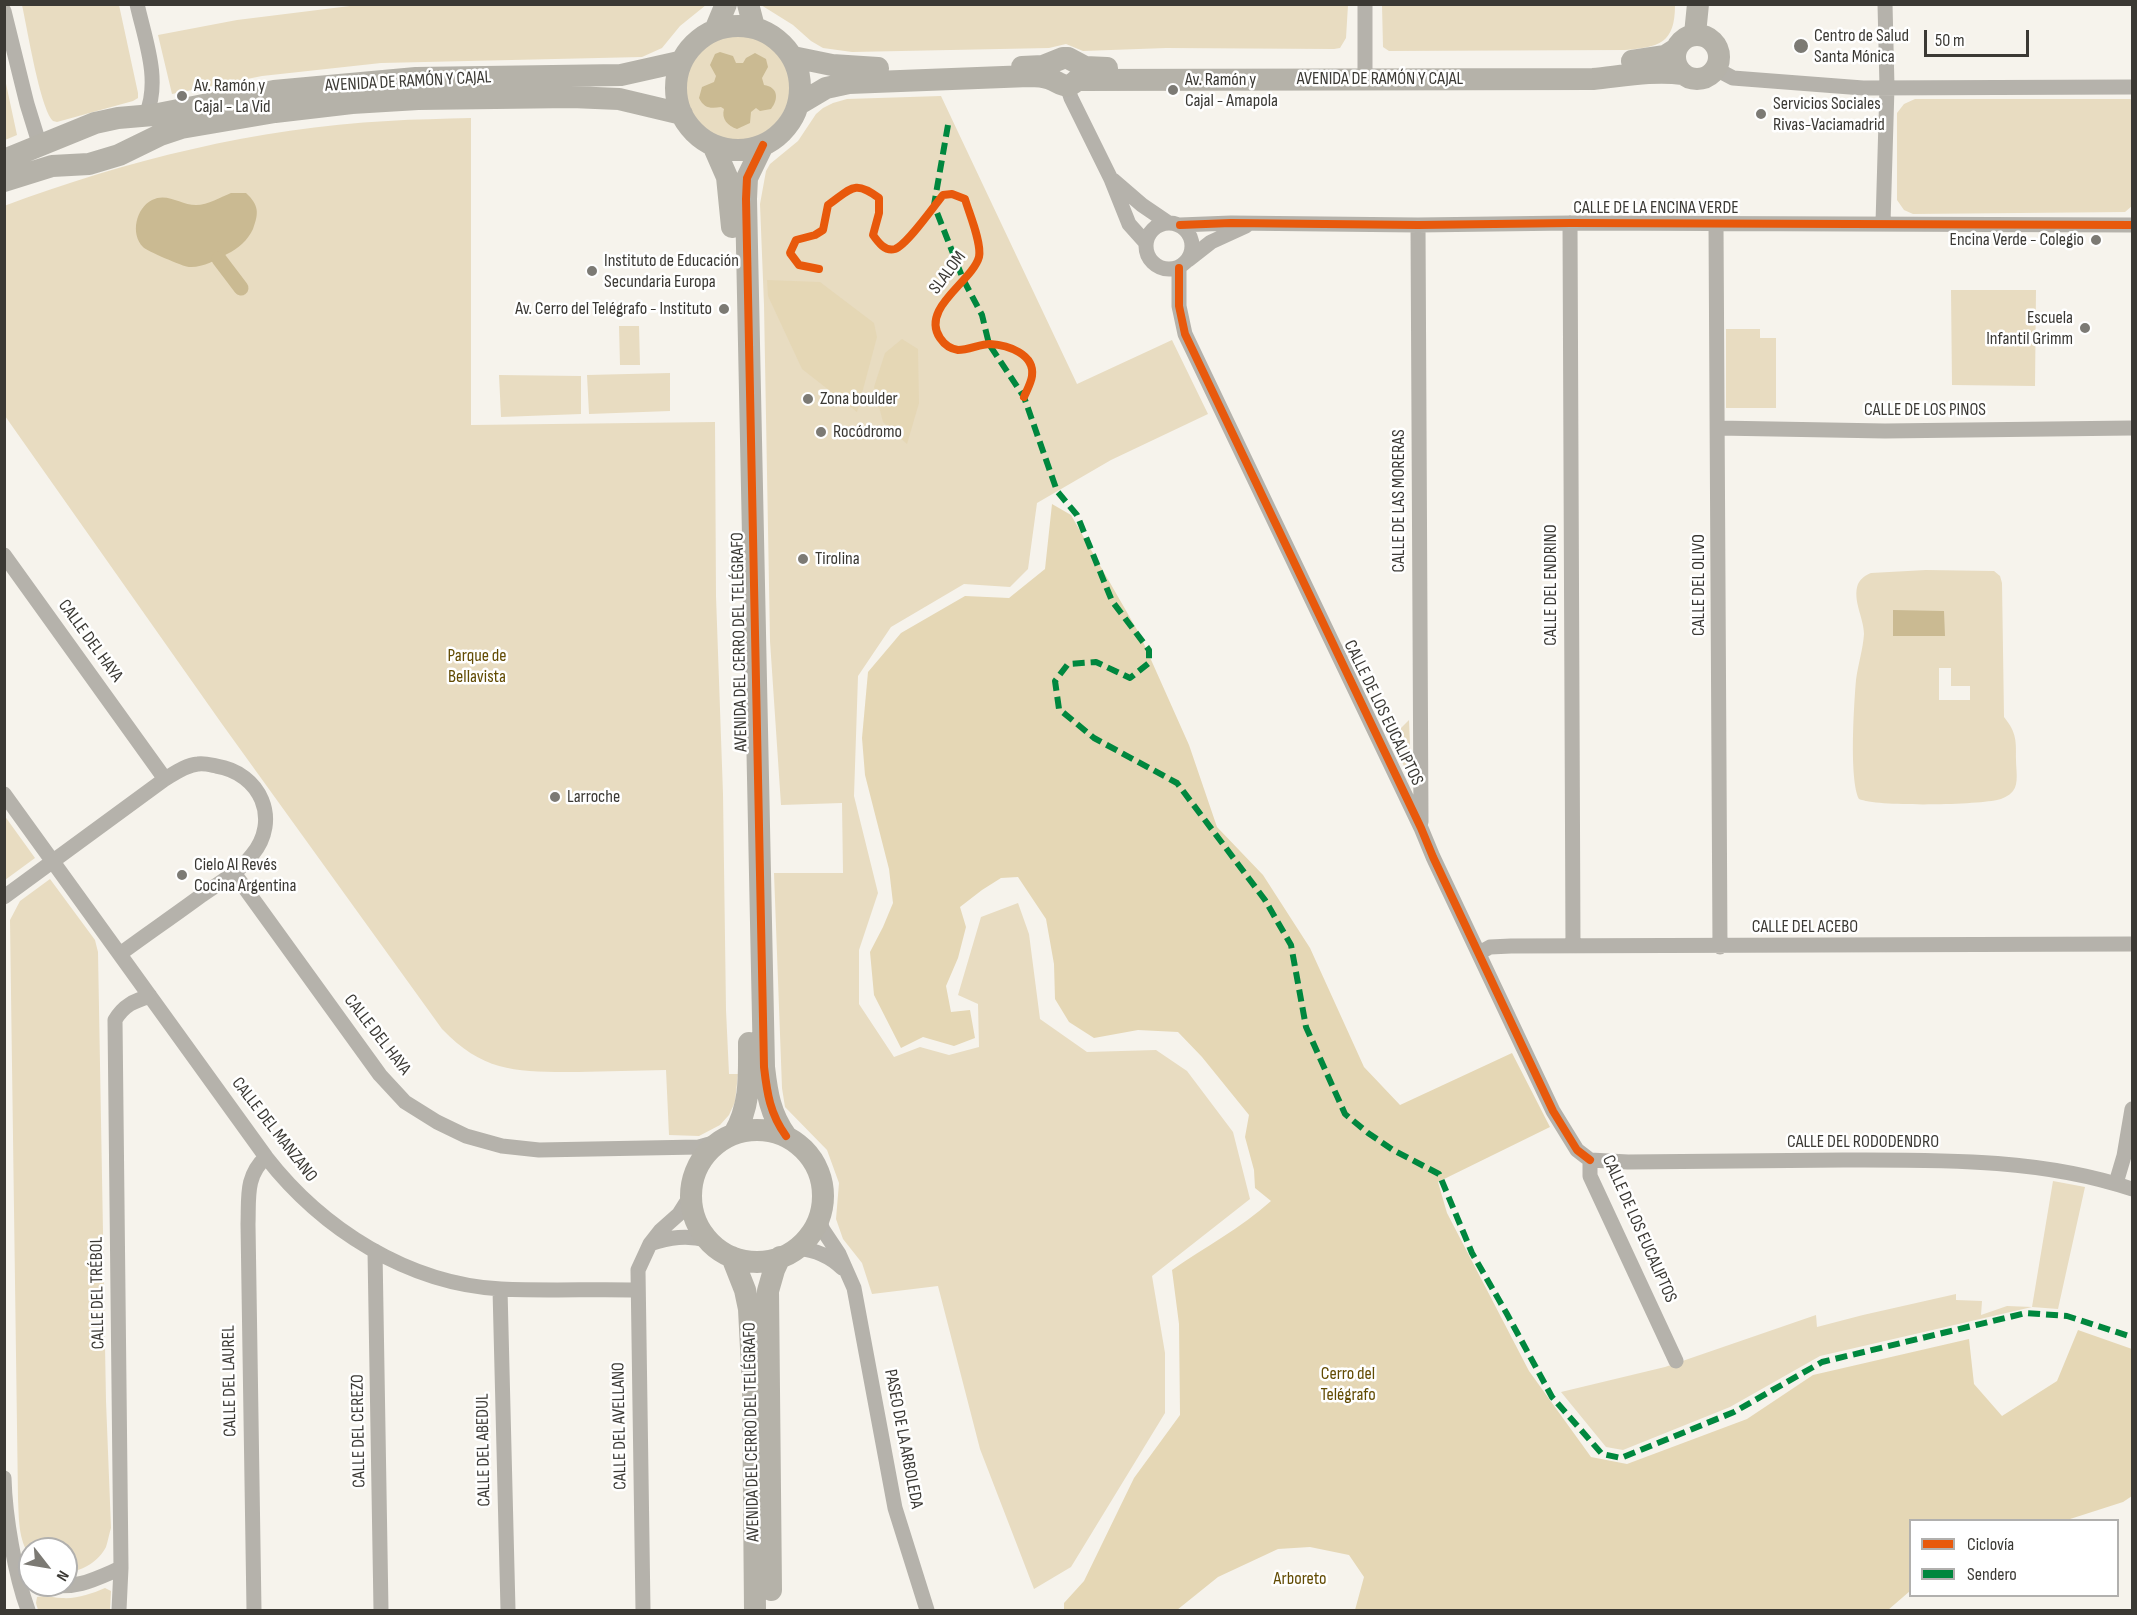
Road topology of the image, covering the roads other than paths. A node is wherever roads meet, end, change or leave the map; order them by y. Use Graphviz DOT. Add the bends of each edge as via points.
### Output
graph roads {
  1 [pos="137,4"];
  2 [pos="726,4"];
  3 [pos="748,4"];
  4 [pos="1365,4"];
  5 [pos="1698,4"];
  6 [pos="1885,4"];
  7 [pos="5,13"];
  8 [pos="754,27"];
  9 [pos="716,28"];
  10 [pos="1695,34"];
  11 [pos="1676,49"];
  12 [pos="793,57"];
  13 [pos="679,62"];
  14 [pos="1716,69"];
  15 [pos="1065,74"];
  16 [pos="1365,74"];
  17 [pos="1683,74"];
  18 [pos="1887,87"];
  19 [pos="2133,87"];
  20 [pos="799,104"];
  21 [pos="682,114"];
  22 [pos="142,116"];
  23 [pos="142,142"];
  24 [pos="48,143"];
  25 [pos="713,145"];
  26 [pos="763,145"];
  27 [pos="4,160"];
  28 [pos="52,166"];
  29 [pos="1111,179"];
  30 [pos="4,181"];
  31 [pos="1570,223"];
  32 [pos="1173,224"];
  33 [pos="1251,224"];
  34 [pos="1716,224"];
  35 [pos="1883,224"];
  36 [pos="1418,225"];
  37 [pos="2133,225"];
  38 [pos="1146,243"];
  39 [pos="1183,264"];
  40 [pos="1718,428"];
  41 [pos="2133,428"];
  42 [pos="4,555"];
  43 [pos="1422,777"];
  44 [pos="165,779"];
  45 [pos="1401,786"];
  46 [pos="4,794"];
  47 [pos="1421,828"];
  48 [pos="54,861"];
  49 [pos="234,873"];
  50 [pos="4,897"];
  51 [pos="2133,944"];
  52 [pos="1574,946"];
  53 [pos="1720,947"];
  54 [pos="1479,953"];
  55 [pos="120,954"];
  56 [pos="150,996"];
  57 [pos="2133,1110"];
  58 [pos="786,1136"];
  59 [pos="727,1138"];
  60 [pos="266,1157"];
  61 [pos="1590,1160"];
  62 [pos="2116,1183"];
  63 [pos="2133,1189"];
  64 [pos="691,1195"];
  65 [pos="819,1220"];
  66 [pos="707,1240"];
  67 [pos="650,1244"];
  68 [pos="375,1251"];
  69 [pos="789,1253"];
  70 [pos="732,1257"];
  71 [pos="849,1274"];
  72 [pos="500,1289"];
  73 [pos="638,1290"];
  74 [pos="1676,1361"];
  75 [pos="4,1478"];
  76 [pos="18,1553"];
  77 [pos="121,1568"];
  78 [pos="78,1585"];
  79 [pos="119,1611"];
  80 [pos="254,1611"];
  81 [pos="381,1611"];
  82 [pos="507,1611"];
  83 [pos="643,1611"];
  84 [pos="755,1611"];
  85 [pos="771,1611"];
  86 [pos="927,1611"];
  1 -- 22 [label="street" via="153,80 150,107"];
  2 -- 9 [label="street"];
  3 -- 8 [label="street"];
  4 -- 16 [label="street"];
  5 -- 10 [label="street"];
  6 -- 18 [label="street"];
  7 -- 24 [label="street" via="27,104"];
  8 -- 9 [label="street"];
  8 -- 12 [label="street" via="777,38"];
  9 -- 13 [label="street"];
  10 -- 11 [label="street"];
  10 -- 14 [label="street" via="1708,37 1717,46 1720,58"];
  11 -- 16 [label="street, AVENIDA DE RAMÓN Y CAJAL" via="1665,56 1594,67"];
  11 -- 17 [label="street" via="1676,63"];
  12 -- 15 [label="street, AVENIDA DE RAMÓN Y CAJAL" via="849,67 1043,66"];
  12 -- 20 [label="street" via="799,72"];
  13 -- 21 [label="street" via="676,90"];
  13 -- 22 [label="street, AVENIDA DE RAMÓN Y CAJAL" via="621,75 416,78 308,87"];
  14 -- 17 [label="street" via="1704,78"];
  14 -- 18 [label="street" via="1733,78 1750,80"];
  15 -- 16 [label="street, AVENIDA DE RAMÓN Y CAJAL" via="1085,67"];
  15 -- 20 [label="street, AVENIDA DE RAMÓN Y CAJAL" via="849,83 826,88"];
  15 -- 29 [label="street" via="1071,98"];
  16 -- 17 [label="street, AVENIDA DE RAMÓN Y CAJAL" via="1593,79"];
  18 -- 19 [label="street"];
  18 -- 35 [label="street"];
  20 -- 26 [label="street" via="786,129"];
  21 -- 23 [label="street, AVENIDA DE RAMÓN Y CAJAL" via="619,99 418,99 275,112 181,128"];
  21 -- 25 [label="street" via="695,132"];
  22 -- 23 [label="street" via="147,134"];
  22 -- 24 [label="street, AVENIDA DE RAMÓN Y CAJAL" via="95,123"];
  23 -- 28 [label="street, AVENIDA DE RAMÓN Y CAJAL" via="119,155 89,164"];
  24 -- 27 [label="street"];
  24 -- 28 [label="street"];
  25 -- 26 [label="street" via="729,150"];
  25 -- 59 [label="street, AVENIDA DEL CERRO DEL TELÉGRAFO" via="727,177 734,286 749,1068 743,1117"];
  26 -- 58 [label="street, AVENIDA DEL CERRO DEL TELÉGRAFO" via="747,178 746,199 759,860 764,1067 767,1096"];
  28 -- 30 [label="street"];
  29 -- 32 [label="street" via="1142,206"];
  29 -- 38 [label="street" via="1129,224"];
  31 -- 34 [label="street, CALLE DE LA ENCINA VERDE"];
  31 -- 36 [label="street, CALLE DE LA ENCINA VERDE"];
  31 -- 52 [label="street, CALLE DEL ENDRINO"];
  32 -- 33 [label="street, CALLE DE LA ENCINA VERDE"];
  32 -- 38 [label="street" via="1157,226"];
  32 -- 39 [label="street" via="1191,237 1192,253"];
  33 -- 36 [label="street, CALLE DE LA ENCINA VERDE"];
  33 -- 39 [label="street, CALLE DE LA ENCINA VERDE" via="1211,242"];
  34 -- 35 [label="street, CALLE DE LA ENCINA VERDE"];
  34 -- 40 [label="street, CALLE DEL OLIVO"];
  35 -- 37 [label="street, CALLE DE LA ENCINA VERDE"];
  36 -- 43 [label="street, CALLE DE LAS MORERAS"];
  38 -- 39 [label="street" via="1155,265 1163,268"];
  39 -- 45 [label="street, CALLE DE LOS EUCALIPTOS" via="1179,306 1185,334"];
  40 -- 41 [label="street, CALLE DE LOS PINOS"];
  40 -- 53 [label="street, CALLE DEL OLIVO"];
  42 -- 44 [label="street, CALLE DEL HAYA"];
  43 -- 45 [label="street" via="1409,786"];
  43 -- 47 [label="street, CALLE DE LAS MORERAS"];
  44 -- 48 [label="street"];
  44 -- 49 [label="street" via="199,764 227,768 246,777 261,797 264,834 253,855"];
  45 -- 47 [label="street, CALLE DE LOS EUCALIPTOS"];
  46 -- 48 [label="street, CALLE DEL MANZANO"];
  47 -- 54 [label="street, CALLE DE LOS EUCALIPTOS"];
  48 -- 50 [label="street"];
  48 -- 55 [label="street, CALLE DEL MANZANO"];
  49 -- 55 [label="street"];
  49 -- 59 [label="street, CALLE DEL HAYA" via="380,1075 405,1102 436,1122 502,1146 539,1150 699,1147"];
  51 -- 53 [label="street, CALLE DEL ACEBO"];
  52 -- 53 [label="street, CALLE DEL ACEBO"];
  52 -- 54 [label="street, CALLE DEL ACEBO" via="1490,947"];
  54 -- 61 [label="street, CALLE DE LOS EUCALIPTOS" via="1552,1111 1577,1150"];
  55 -- 56 [label="street, CALLE DEL MANZANO"];
  56 -- 60 [label="street, CALLE DEL MANZANO"];
  56 -- 77 [label="street, CALLE DEL TRÉBOL" via="131,1002 115,1020"];
  57 -- 62 [label="street"];
  58 -- 59 [label="street" via="752,1130"];
  58 -- 65 [label="street" via="806,1151 819,1171 823,1195"];
  59 -- 64 [label="street" via="703,1157 693,1178"];
  60 -- 68 [label="street, CALLE DEL MANZANO" via="312,1208"];
  60 -- 80 [label="street, CALLE DEL LAUREL" via="249,1180"];
  61 -- 62 [label="street, CALLE DEL RODODENDRO" via="1908,1160 2037,1166"];
  61 -- 74 [label="street, CALLE DE LOS EUCALIPTOS" via="1590,1176"];
  62 -- 63 [label="street, CALLE DEL RODODENDRO"];
  64 -- 66 [label="street" via="693,1211"];
  64 -- 67 [label="street, CALLE DEL AVELLANO"];
  65 -- 69 [label="street" via="810,1235"];
  65 -- 71 [label="street, PASEO DE LA ARBOLEDA"];
  66 -- 67 [label="street" via="675,1237"];
  66 -- 70 [label="street"];
  67 -- 73 [label="street, CALLE DEL AVELLANO" via="638,1270"];
  68 -- 72 [label="street, CALLE DEL MANZANO" via="434,1276"];
  68 -- 81 [label="street, CALLE DEL CEREZO"];
  69 -- 70 [label="street" via="767,1262"];
  69 -- 71 [label="street" via="822,1253"];
  69 -- 85 [label="street, AVENIDA DEL CERRO DEL TELÉGRAFO" via="768,1291"];
  70 -- 84 [label="street, AVENIDA DEL CERRO DEL TELÉGRAFO" via="749,1309"];
  71 -- 86 [label="street, PASEO DE LA ARBOLEDA" via="895,1508"];
  72 -- 73 [label="street, CALLE DEL MANZANO"];
  72 -- 82 [label="street, CALLE DEL ABEDUL"];
  73 -- 83 [label="street, CALLE DEL AVELLANO"];
  75 -- 76 [label="street"];
  77 -- 78 [label="street"];
  77 -- 79 [label="street, CALLE DEL TRÉBOL"];
}
